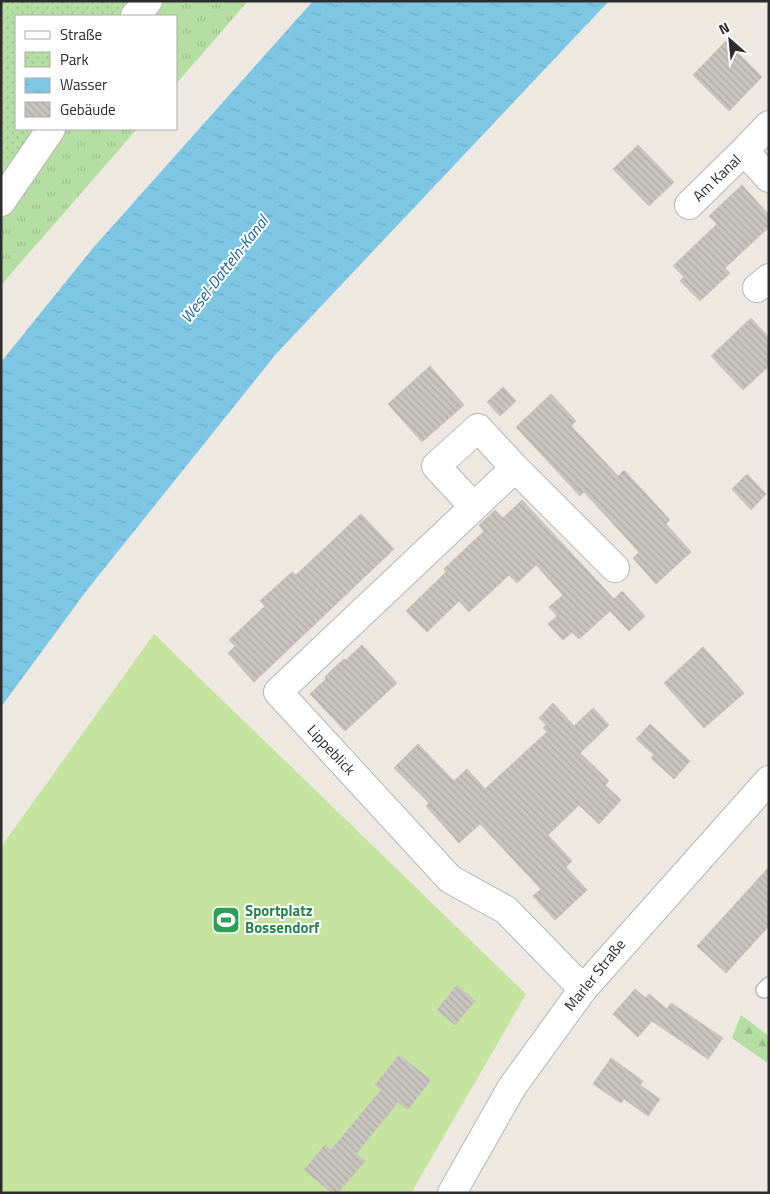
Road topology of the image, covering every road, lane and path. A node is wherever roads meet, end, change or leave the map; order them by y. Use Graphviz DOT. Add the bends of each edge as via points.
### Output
graph roads {
  1 [pos="148,1"];
  2 [pos="136,15"];
  3 [pos="769,125"];
  4 [pos="50,130"];
  5 [pos="744,151"];
  6 [pos="769,178"];
  7 [pos="1,202"];
  8 [pos="689,205"];
  9 [pos="515,468"];
  10 [pos="473,506"];
  11 [pos="615,568"];
  12 [pos="769,780"];
  13 [pos="583,989"];
  14 [pos="452,1193"];
  1 -- 2 [label="street"];
  3 -- 5 [label="street, Am Kanal"];
  4 -- 7 [label="street"];
  5 -- 6 [label="street, Am Kanal"];
  5 -- 8 [label="street, Am Kanal"];
  9 -- 10 [label="street, Lippeblick"];
  9 -- 10 [label="street" via="478,428 436,466"];
  9 -- 11 [label="street"];
  10 -- 13 [label="street, Lippeblick" via="278,692 450,879 506,910"];
  12 -- 13 [label="street, Marler Straße"];
  13 -- 14 [label="street, Marler Straße" via="512,1087"];
}
